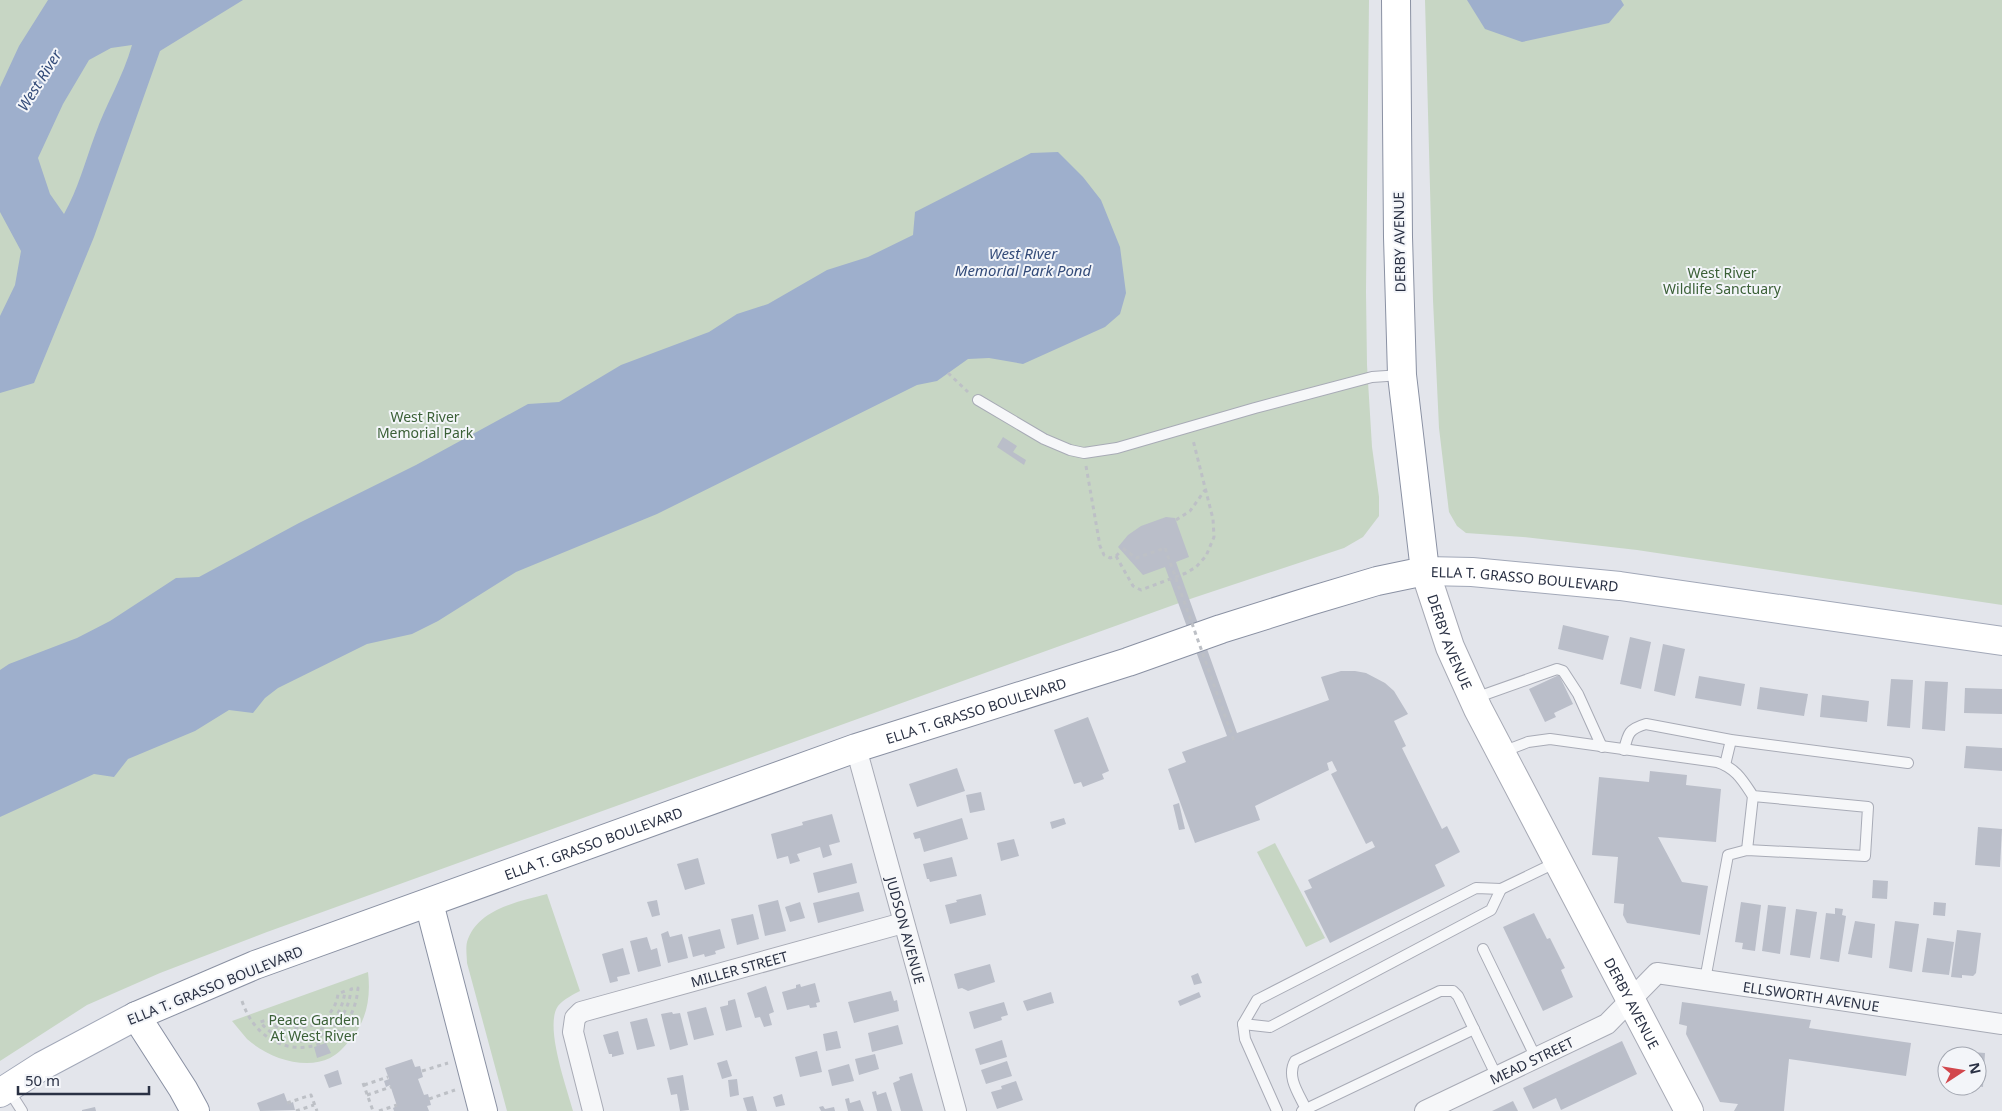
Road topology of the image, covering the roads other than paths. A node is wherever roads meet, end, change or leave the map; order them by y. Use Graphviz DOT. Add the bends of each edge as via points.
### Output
graph roads {
  1 [pos="1396,0"];
  2 [pos="1402,375"];
  3 [pos="978,400"];
  4 [pos="1425,571"];
  5 [pos="2002,641"];
  6 [pos="1473,698"];
  7 [pos="1731,740"];
  8 [pos="1602,747"];
  9 [pos="856,748"];
  10 [pos="1624,750"];
  11 [pos="1501,752"];
  12 [pos="1908,763"];
  13 [pos="1725,765"];
  14 [pos="1753,796"];
  15 [pos="1747,850"];
  16 [pos="1558,862"];
  17 [pos="1501,889"];
  18 [pos="430,903"];
  19 [pos="903,922"];
  20 [pos="1483,949"];
  21 [pos="1704,980"];
  22 [pos="1631,1000"];
  23 [pos="136,1016"];
  24 [pos="1244,1024"];
  25 [pos="2002,1024"];
  26 [pos="1474,1029"];
  27 [pos="1536,1058"];
  28 [pos="1497,1077"];
  29 [pos="4,1091"];
  30 [pos="1303,1110"];
  31 [pos="22,1111"];
  32 [pos="195,1111"];
  33 [pos="483,1111"];
  34 [pos="593,1111"];
  35 [pos="956,1111"];
  36 [pos="1277,1111"];
  37 [pos="1425,1111"];
  38 [pos="1689,1111"];
  1 -- 2 [label="main road, DERBY AVENUE"];
  2 -- 3 [label="lane" via="1372,377 1117,448 1084,453 1044,439"];
  2 -- 4 [label="main road, DERBY AVENUE"];
  4 -- 5 [label="main road, ELLA T. GRASSO BOULEVARD" via="1472,572 1620,586"];
  4 -- 6 [label="main road, DERBY AVENUE" via="1450,647"];
  4 -- 9 [label="main road, ELLA T. GRASSO BOULEVARD" via="1310,601"];
  6 -- 8 [label="lane" via="1557,669 1563,671 1578,694"];
  6 -- 11 [label="main road, DERBY AVENUE"];
  7 -- 10 [label="lane" via="1646,724 1628,735"];
  7 -- 12 [label="lane"];
  7 -- 13 [label="lane"];
  8 -- 10 [label="lane"];
  8 -- 11 [label="lane" via="1550,739 1528,742"];
  9 -- 18 [label="main road, ELLA T. GRASSO BOULEVARD"];
  9 -- 19 [label="street, JUDSON AVENUE"];
  10 -- 13 [label="lane"];
  11 -- 16 [label="main road, DERBY AVENUE"];
  13 -- 14 [label="lane" via="1738,773"];
  14 -- 15 [label="lane"];
  14 -- 15 [label="lane" via="1868,806 1865,856"];
  15 -- 21 [label="lane" via="1728,855"];
  16 -- 17 [label="lane"];
  16 -- 22 [label="main road, DERBY AVENUE"];
  17 -- 24 [label="lane" via="1476,888 1257,1000"];
  17 -- 24 [label="lane" via="1491,910 1296,1014 1270,1027"];
  18 -- 23 [label="main road, ELLA T. GRASSO BOULEVARD" via="255,966"];
  18 -- 33 [label="main road"];
  19 -- 34 [label="street, MILLER STREET" via="581,1012 575,1018 573,1032"];
  19 -- 35 [label="street, JUDSON AVENUE"];
  20 -- 27 [label="lane"];
  21 -- 22 [label="street, ELLSWORTH AVENUE" via="1657,973"];
  21 -- 25 [label="street, ELLSWORTH AVENUE"];
  22 -- 27 [label="street, MEAD STREET" via="1607,1024"];
  22 -- 38 [label="main road, DERBY AVENUE"];
  23 -- 29 [label="main road, ELLA T. GRASSO BOULEVARD" via="42,1066"];
  23 -- 32 [label="main road"];
  24 -- 36 [label="lane" via="1251,1056"];
  26 -- 28 [label="lane"];
  26 -- 30 [label="lane"];
  26 -- 30 [label="lane" via="1453,991 1440,991 1428,996 1295,1061 1291,1077"];
  27 -- 28 [label="street, MEAD STREET"];
  28 -- 37 [label="street, MEAD STREET"];
  29 -- 31 [label="lane"];
}
